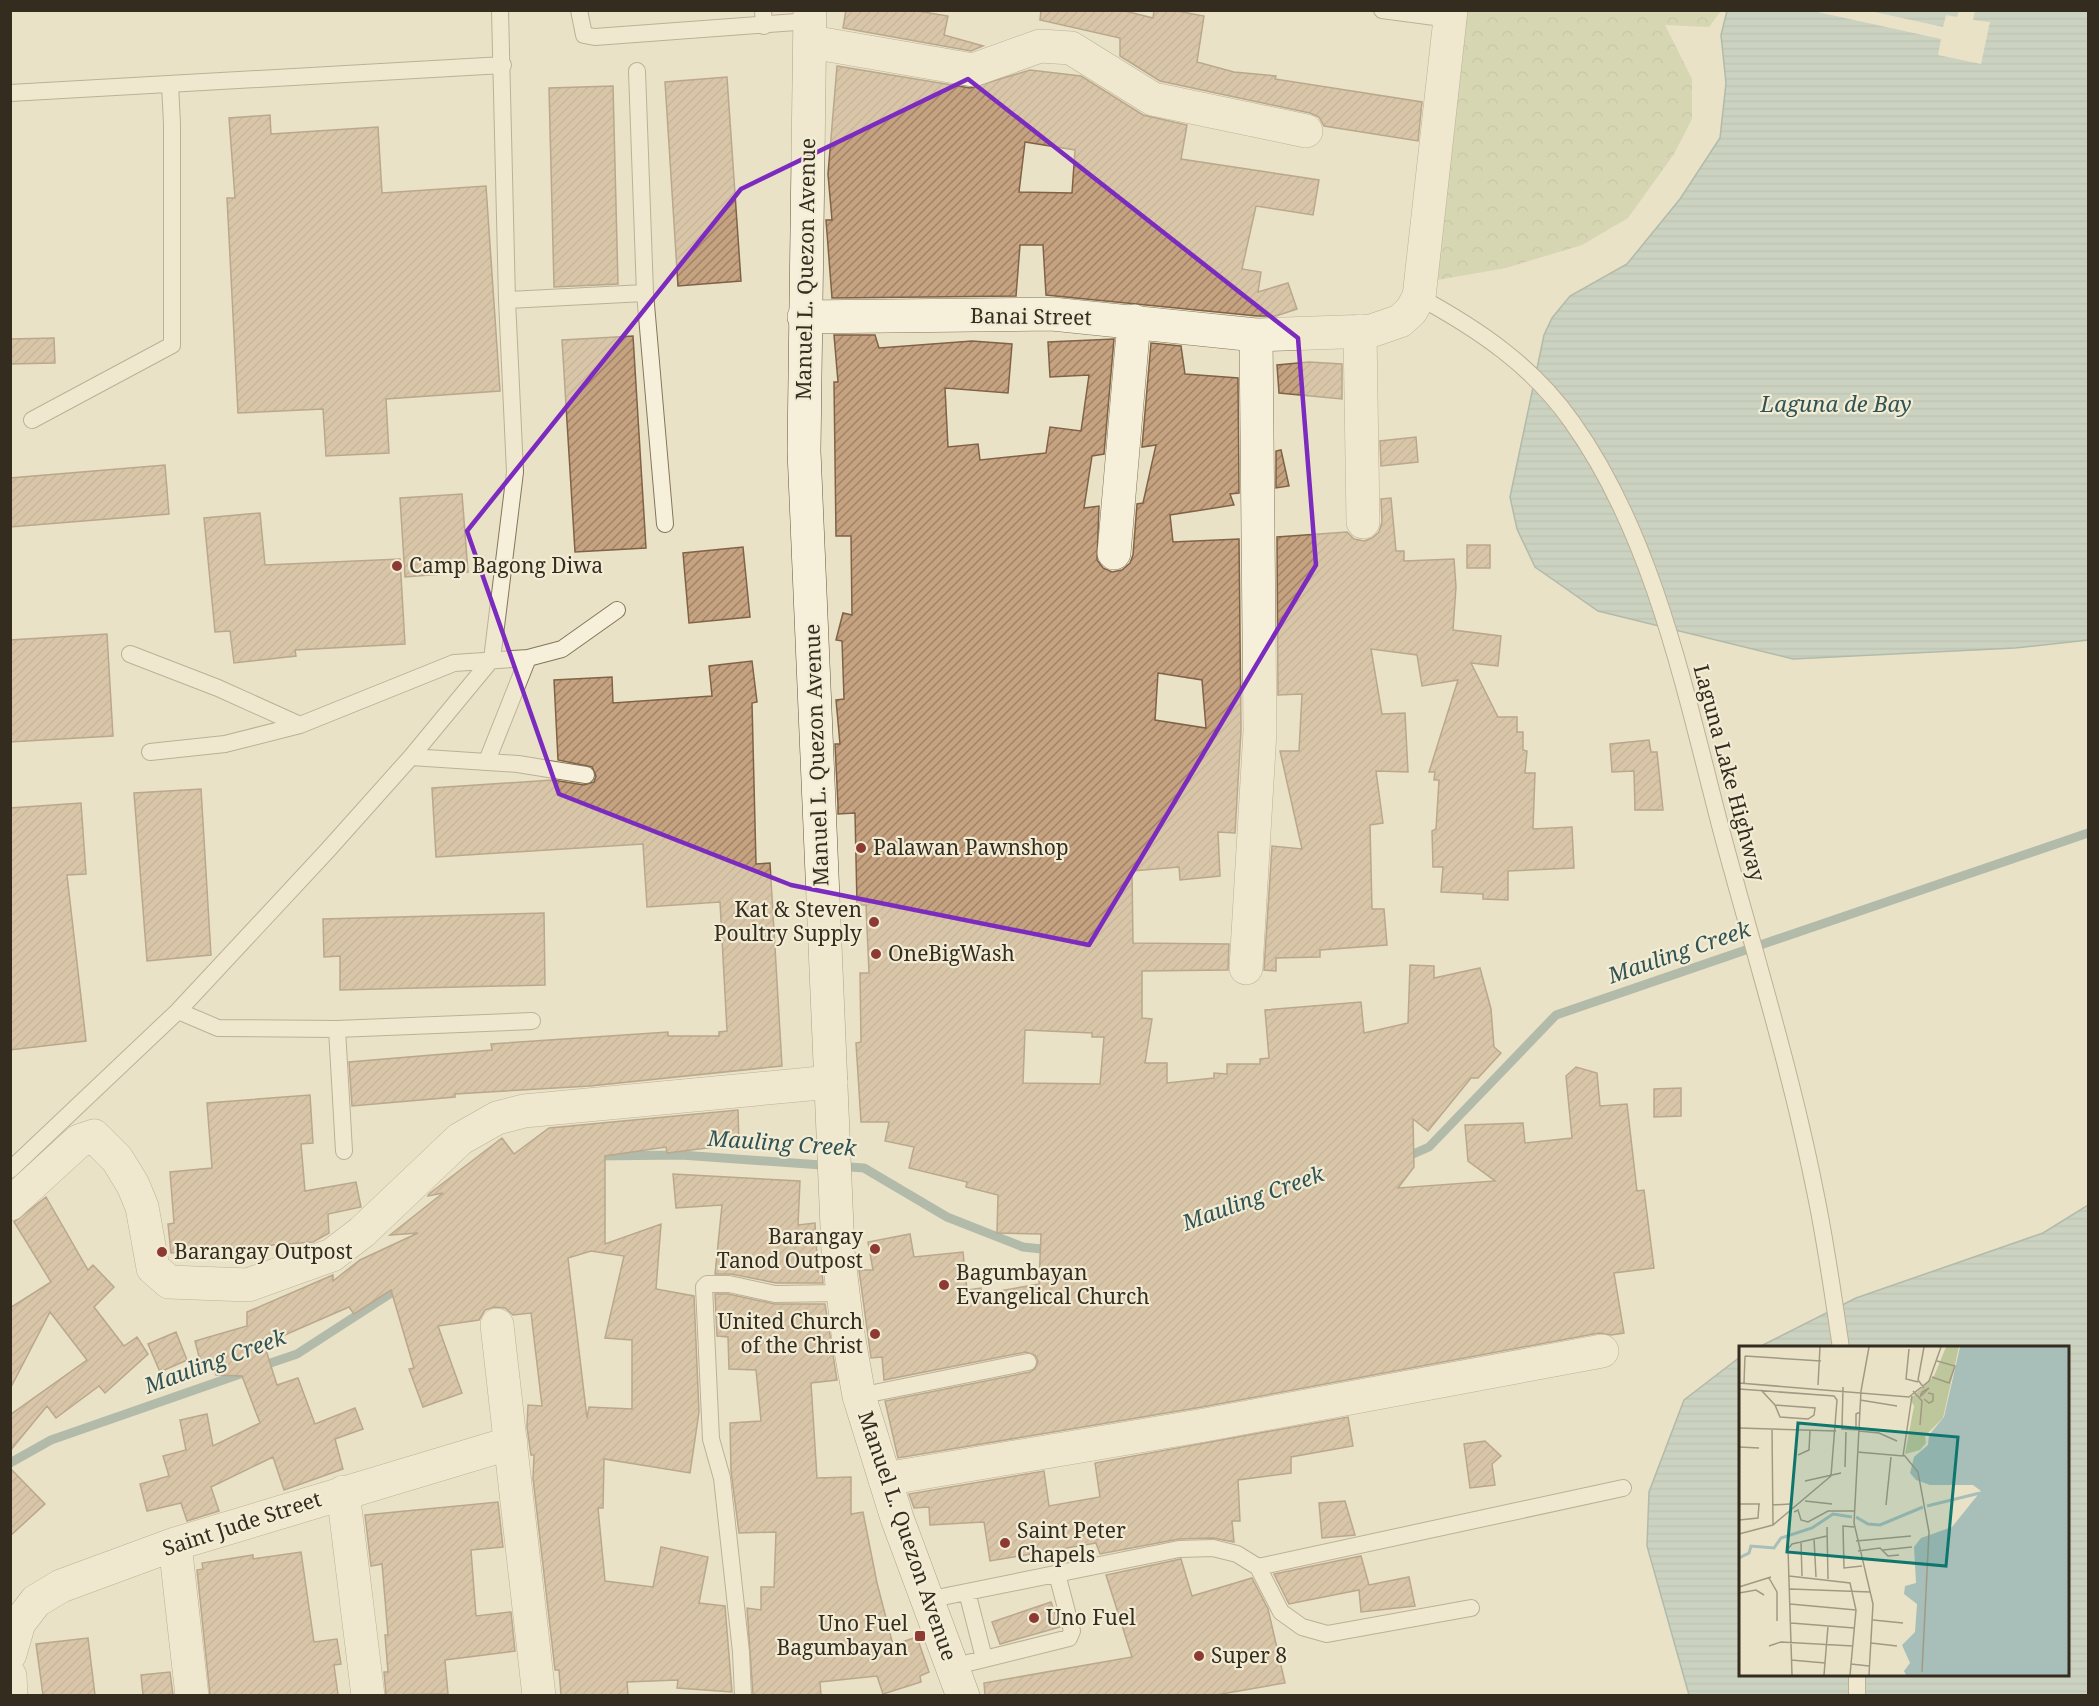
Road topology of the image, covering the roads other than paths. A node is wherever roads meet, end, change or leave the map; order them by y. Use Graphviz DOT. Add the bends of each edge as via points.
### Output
graph roads {
  1 [pos="500,10"];
  2 [pos="579,10"];
  3 [pos="1382,10"];
  4 [pos="1450,15"];
  5 [pos="763,18"];
  6 [pos="810,25"];
  7 [pos="503,65"];
  8 [pos="636,71"];
  9 [pos="170,84"];
  10 [pos="10,93"];
  11 [pos="1306,131"];
  12 [pos="645,293"];
  13 [pos="1419,297"];
  14 [pos="507,300"];
  15 [pos="804,317"];
  16 [pos="1134,321"];
  17 [pos="1360,331"];
  18 [pos="1256,335"];
  19 [pos="32,420"];
  20 [pos="1363,522"];
  21 [pos="665,524"];
  22 [pos="1114,553"];
  23 [pos="617,610"];
  24 [pos="130,654"];
  25 [pos="528,658"];
  26 [pos="492,659"];
  27 [pos="300,725"];
  28 [pos="150,752"];
  29 [pos="411,756"];
  30 [pos="487,761"];
  31 [pos="586,775"];
  32 [pos="1246,968"];
  33 [pos="178,1011"];
  34 [pos="532,1021"];
  35 [pos="337,1029"];
  36 [pos="831,1090"];
  37 [pos="344,1151"];
  38 [pos="10,1170"];
  39 [pos="10,1204"];
  40 [pos="843,1293"];
  41 [pos="497,1325"];
  42 [pos="1841,1346"];
  43 [pos="1602,1351"];
  44 [pos="1028,1362"];
  45 [pos="859,1396"];
  46 [pos="511,1443"];
  47 [pos="885,1479"];
  48 [pos="1623,1488"];
  49 [pos="343,1492"];
  50 [pos="175,1544"];
  51 [pos="1258,1567"];
  52 [pos="1057,1574"];
  53 [pos="967,1592"];
  54 [pos="927,1600"];
  55 [pos="1471,1608"];
  56 [pos="10,1654"];
  57 [pos="984,1658"];
  58 [pos="10,1676"];
  59 [pos="1857,1676"];
  60 [pos="957,1681"];
  61 [pos="11,1695"];
  62 [pos="192,1695"];
  63 [pos="368,1695"];
  64 [pos="539,1695"];
  65 [pos="742,1695"];
  66 [pos="1857,1695"];
  1 -- 7 [label="lane"];
  2 -- 5 [label="lane" via="584,34 595,37"];
  3 -- 4 [label="lane"];
  4 -- 13 [label="street"];
  5 -- 6 [label="lane"];
  6 -- 11 [label="street" via="973,70 1040,46 1071,48 1153,99"];
  6 -- 15 [label="street, Manuel L. Quezon Avenue"];
  7 -- 9 [label="lane"];
  7 -- 14 [label="lane"];
  8 -- 12 [label="lane"];
  9 -- 10 [label="lane"];
  9 -- 19 [label="lane" via="172,345"];
  12 -- 14 [label="lane"];
  12 -- 21 [label="lane"];
  13 -- 17 [label="street, Banai Street" via="1400,321"];
  13 -- 42 [label="lane, Laguna Lake Highway" via="1486,337 1542,386 1572,421 1620,500 1638,544 1678,668 1775,1028 1815,1189"];
  14 -- 26 [label="lane" via="515,472"];
  15 -- 16 [label="street, Banai Street" via="1052,314"];
  15 -- 36 [label="street, Manuel L. Quezon Avenue" via="804,451"];
  16 -- 18 [label="street, Banai Street"];
  16 -- 22 [label="street"];
  17 -- 18 [label="street, Banai Street"];
  17 -- 20 [label="street"];
  18 -- 32 [label="street" via="1260,731"];
  23 -- 25 [label="lane" via="562,649"];
  24 -- 27 [label="lane"];
  25 -- 26 [label="lane"];
  25 -- 30 [label="lane"];
  26 -- 27 [label="lane" via="454,663"];
  26 -- 29 [label="lane"];
  27 -- 28 [label="lane" via="225,744"];
  29 -- 30 [label="lane"];
  29 -- 33 [label="lane"];
  30 -- 31 [label="lane"];
  33 -- 35 [label="lane" via="218,1028"];
  33 -- 38 [label="lane"];
  34 -- 35 [label="lane"];
  35 -- 37 [label="lane"];
  36 -- 39 [label="street" via="524,1111 497,1118 460,1139 362,1232 332,1255 248,1285 169,1282 153,1268 142,1208 133,1185 117,1159 94,1136 79,1141"];
  36 -- 40 [label="street, Manuel L. Quezon Avenue"];
  40 -- 45 [label="street, Manuel L. Quezon Avenue"];
  40 -- 65 [label="lane" via="775,1294 721,1283 704,1287 711,1439 722,1478"];
  41 -- 46 [label="street"];
  43 -- 47 [label="street" via="1205,1425"];
  44 -- 45 [label="lane"];
  45 -- 47 [label="street, Manuel L. Quezon Avenue"];
  46 -- 49 [label="street, Saint Jude Street"];
  46 -- 64 [label="street"];
  47 -- 54 [label="street, Manuel L. Quezon Avenue"];
  48 -- 51 [label="lane"];
  49 -- 50 [label="street, Saint Jude Street"];
  49 -- 63 [label="street"];
  50 -- 56 [label="street, Saint Jude Street" via="61,1586 36,1601 19,1623"];
  50 -- 62 [label="street"];
  51 -- 52 [label="lane" via="1237,1554 1213,1548 1179,1549"];
  51 -- 55 [label="lane" via="1281,1612 1302,1627 1327,1634"];
  52 -- 53 [label="lane"];
  52 -- 57 [label="lane" via="1072,1631 1069,1638"];
  53 -- 54 [label="lane"];
  53 -- 57 [label="lane"];
  54 -- 60 [label="street, Manuel L. Quezon Avenue"];
  57 -- 60 [label="lane"];
  58 -- 61 [label="street"];
  59 -- 66 [label="lane"];
}
